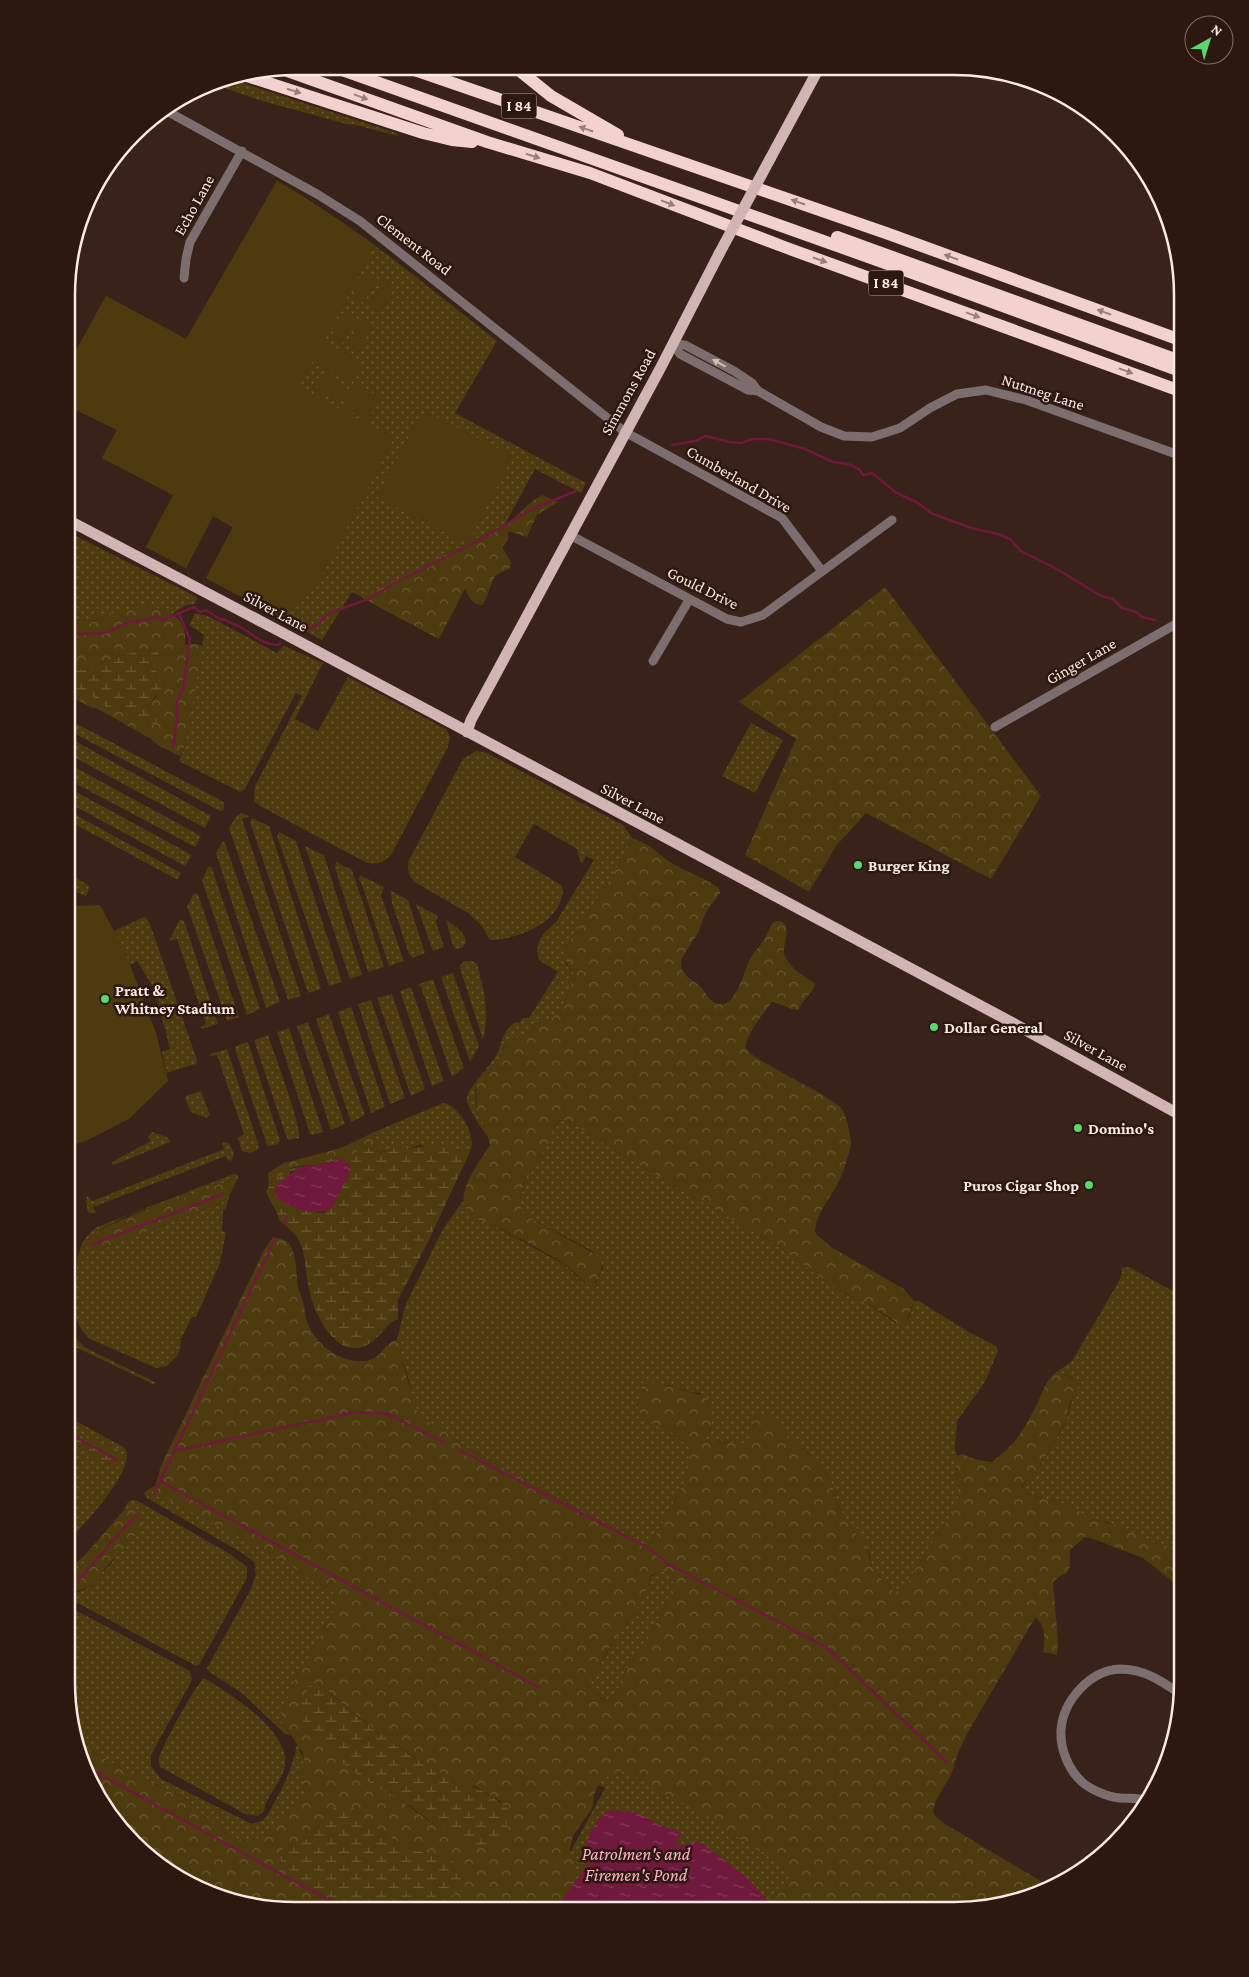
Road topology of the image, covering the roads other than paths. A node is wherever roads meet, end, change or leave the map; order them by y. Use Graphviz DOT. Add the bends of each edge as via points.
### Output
graph roads {
  1 [pos="299,75"];
  2 [pos="356,75"];
  3 [pos="382,75"];
  4 [pos="429,75"];
  5 [pos="525,75"];
  6 [pos="815,75"];
  7 [pos="255,79"];
  8 [pos="171,113"];
  9 [pos="487,142"];
  10 [pos="632,145"];
  11 [pos="242,151"];
  12 [pos="590,173"];
  13 [pos="671,187"];
  14 [pos="184,278"];
  15 [pos="1174,338"];
  16 [pos="673,344"];
  17 [pos="1174,359"];
  18 [pos="1174,369"];
  19 [pos="1174,389"];
  20 [pos="625,432"];
  21 [pos="1174,453"];
  22 [pos="892,520"];
  23 [pos="75,524"];
  24 [pos="570,535"];
  25 [pos="822,571"];
  26 [pos="689,600"];
  27 [pos="1174,625"];
  28 [pos="653,661"];
  29 [pos="995,727"];
  30 [pos="467,732"];
  31 [pos="1174,1112"];
  32 [pos="1174,1690"];
  33 [pos="1140,1799"];
  1 -- 9 [label="highway, I 84, one-way"];
  2 -- 13 [label="highway"];
  3 -- 17 [label="highway"];
  10 -- 4 [label="highway, I 84, one-way"];
  5 -- 10 [label="highway" via="550,96"];
  6 -- 16 [label="main road, Simmons Road, bridge"];
  7 -- 9 [label="highway, one-way" via="423,133"];
  8 -- 11 [label="street, Clement Road"];
  9 -- 12 [label="highway, I 84, one-way"];
  15 -- 10 [label="highway, I 84, one-way"];
  11 -- 14 [label="street, Echo Lane" via="190,242"];
  11 -- 20 [label="street, Clement Road" via="360,221"];
  12 -- 13 [label="highway"];
  12 -- 19 [label="highway, I 84, one-way"];
  13 -- 18 [label="highway"];
  16 -- 20 [label="main road, Simmons Road"];
  16 -- 21 [label="street, Nutmeg Lane" via="680,354 743,382 748,390 758,392 820,427 844,436 872,437 900,428 957,394 986,390 1026,400"];
  20 -- 24 [label="main road, Simmons Road"];
  20 -- 25 [label="street, Cumberland Drive" via="782,518"];
  22 -- 25 [label="street, Gould Drive"];
  23 -- 30 [label="main road, Silver Lane"];
  24 -- 26 [label="street, Gould Drive"];
  24 -- 30 [label="main road, Simmons Road"];
  25 -- 26 [label="street, Gould Drive" via="763,615 741,622 727,619"];
  26 -- 28 [label="street"];
  27 -- 29 [label="street, Ginger Lane"];
  30 -- 31 [label="main road, Silver Lane"];
  32 -- 33 [label="street" via="1138,1671 1112,1670 1088,1681 1076,1694 1061,1729 1062,1747 1069,1766 1083,1782 1103,1794"];
}
